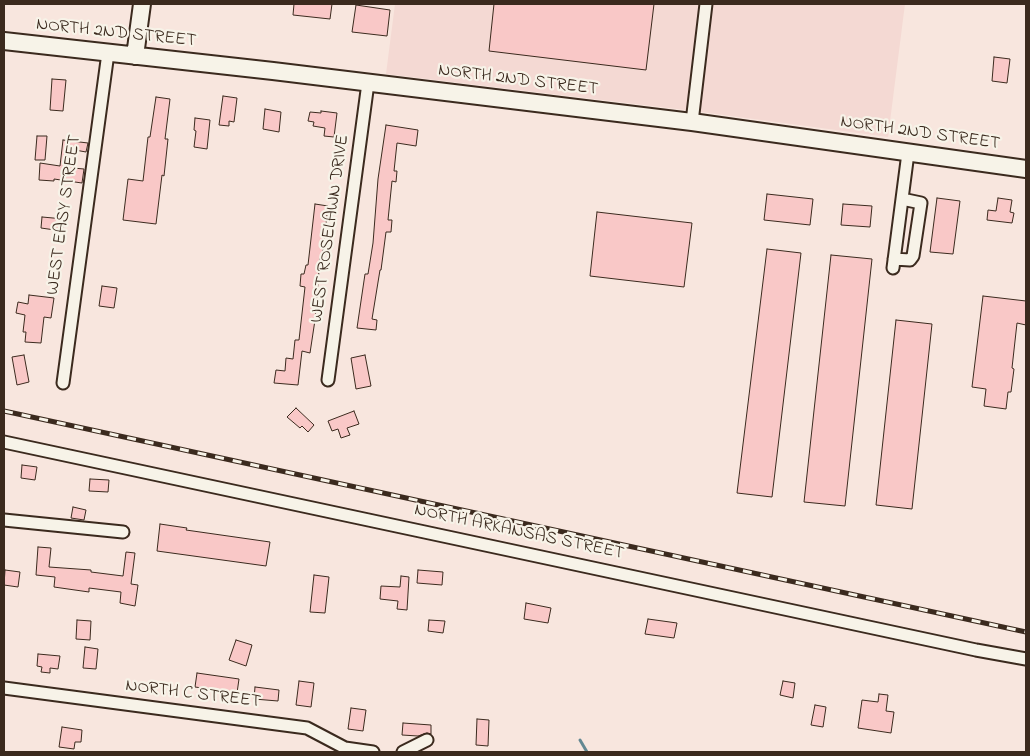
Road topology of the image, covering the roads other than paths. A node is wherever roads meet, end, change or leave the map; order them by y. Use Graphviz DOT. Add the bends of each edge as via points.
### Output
graph roads {
  1 [pos="142,4"];
  2 [pos="706,4"];
  3 [pos="4,42"];
  4 [pos="108,54"];
  5 [pos="135,56"];
  6 [pos="368,83"];
  7 [pos="692,122"];
  8 [pos="908,153"];
  9 [pos="1026,169"];
  10 [pos="902,199"];
  11 [pos="328,380"];
  12 [pos="63,383"];
  13 [pos="4,442"];
  14 [pos="4,520"];
  15 [pos="123,532"];
  16 [pos="1026,659"];
  17 [pos="4,688"];
  18 [pos="428,740"];
  19 [pos="373,752"];
  20 [pos="404,752"];
  1 -- 5 [label="main road"];
  2 -- 7 [label="street"];
  3 -- 4 [label="main road, NORTH 2ND STREET"];
  4 -- 5 [label="main road, NORTH 2ND STREET"];
  4 -- 12 [label="street, WEST EASY STREET"];
  5 -- 6 [label="main road, NORTH 2ND STREET"];
  6 -- 7 [label="main road, NORTH 2ND STREET"];
  6 -- 11 [label="street, WEST ROSELAWN DRIVE"];
  7 -- 8 [label="main road, NORTH 2ND STREET"];
  8 -- 9 [label="main road, NORTH 2ND STREET"];
  8 -- 10 [label="street"];
  10 -- 10 [label="street" via="893,264 910,260 913,256 921,203"];
  13 -- 16 [label="street, NORTH ARKANSAS STREET"];
  14 -- 15 [label="street"];
  17 -- 19 [label="street, NORTH C STREET" via="307,728 345,748"];
  18 -- 20 [label="street"];
}
